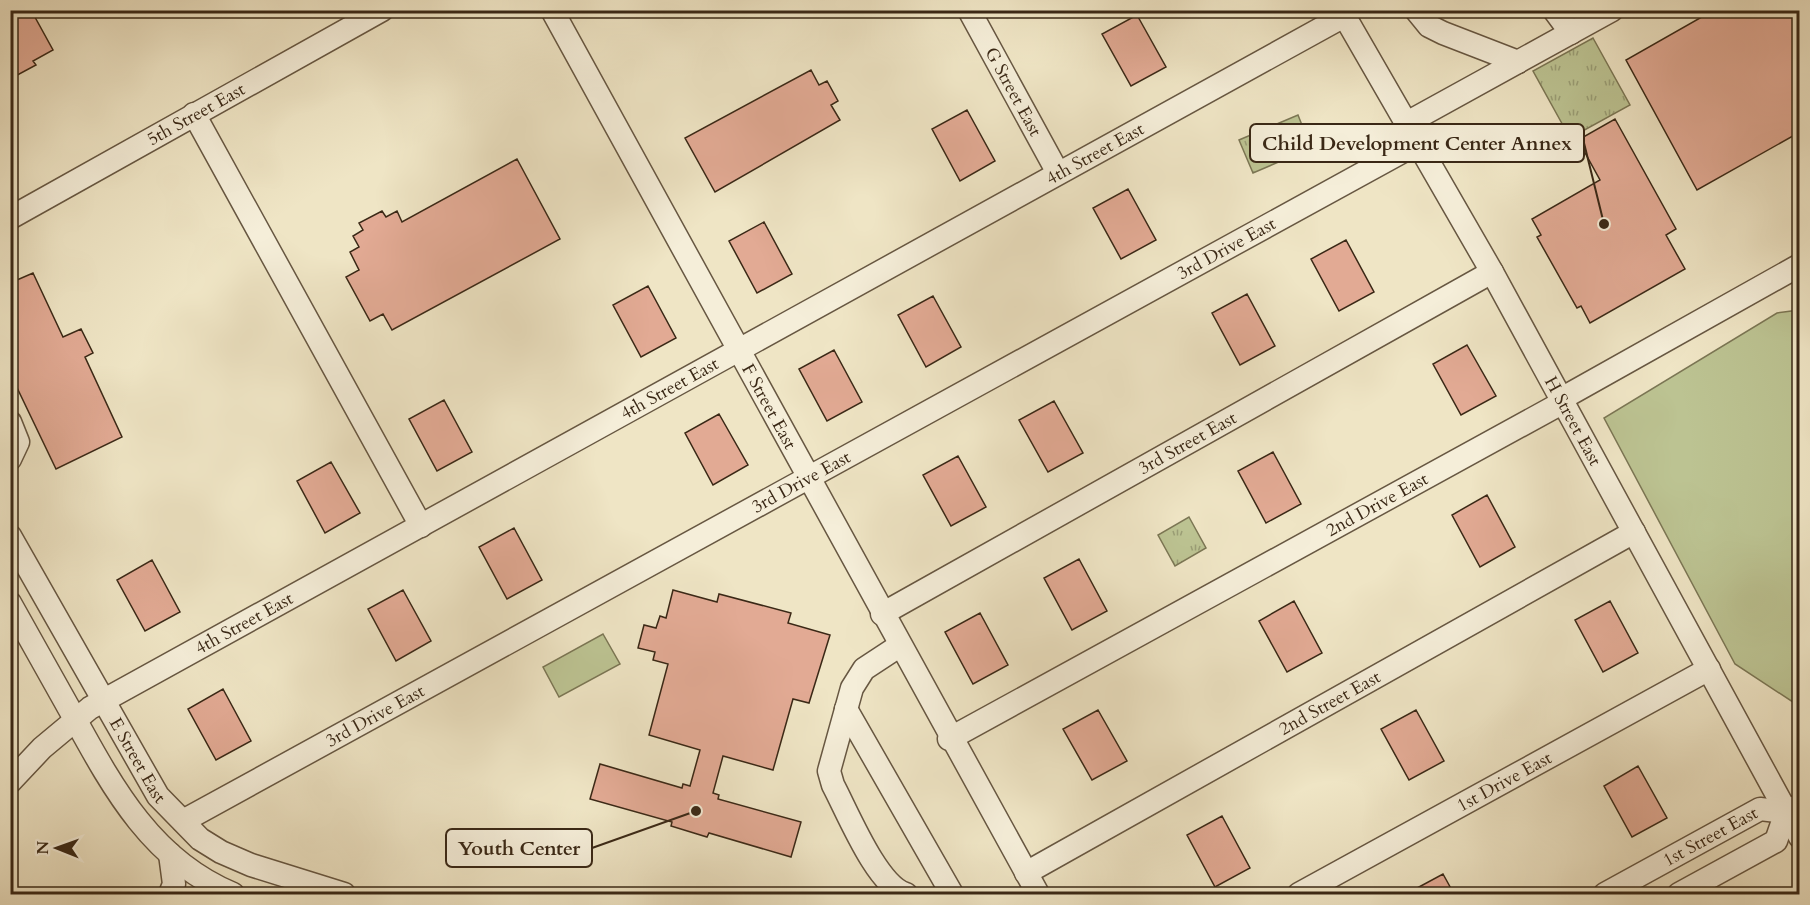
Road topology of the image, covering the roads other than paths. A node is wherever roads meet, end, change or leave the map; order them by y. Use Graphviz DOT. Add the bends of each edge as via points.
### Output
graph roads {
  1 [pos="382,10"];
  2 [pos="552,10"];
  3 [pos="969,10"];
  4 [pos="1416,10"];
  5 [pos="1554,10"];
  6 [pos="1612,10"];
  7 [pos="1342,14"];
  8 [pos="1571,33"];
  9 [pos="1518,62"];
  10 [pos="194,114"];
  11 [pos="1407,123"];
  12 [pos="1418,143"];
  13 [pos="1058,173"];
  14 [pos="10,218"];
  15 [pos="1800,265"];
  16 [pos="1492,272"];
  17 [pos="740,350"];
  18 [pos="1561,399"];
  19 [pos="10,422"];
  20 [pos="10,459"];
  21 [pos="810,478"];
  22 [pos="421,526"];
  23 [pos="1634,532"];
  24 [pos="10,536"];
  25 [pos="10,603"];
  26 [pos="882,614"];
  27 [pos="899,646"];
  28 [pos="1709,669"];
  29 [pos="103,701"];
  30 [pos="846,709"];
  31 [pos="75,719"];
  32 [pos="949,739"];
  33 [pos="10,782"];
  34 [pos="1793,808"];
  35 [pos="183,821"];
  36 [pos="1800,837"];
  37 [pos="170,854"];
  38 [pos="1026,873"];
  39 [pos="170,894"];
  40 [pos="233,894"];
  41 [pos="344,894"];
  42 [pos="906,894"];
  43 [pos="952,894"];
  44 [pos="1038,894"];
  45 [pos="1299,894"];
  46 [pos="1605,894"];
  47 [pos="1679,894"];
  1 -- 10 [label="street, 5th Street East"];
  2 -- 17 [label="street, F Street East"];
  3 -- 13 [label="street, G Street East"];
  4 -- 9 [label="street" via="1429,26"];
  5 -- 8 [label="street"];
  6 -- 8 [label="street"];
  7 -- 11 [label="street, H Street East"];
  7 -- 13 [label="street, 4th Street East"];
  8 -- 9 [label="street"];
  9 -- 11 [label="street"];
  10 -- 14 [label="street, 5th Street East"];
  10 -- 22 [label="street"];
  11 -- 12 [label="street, H Street East"];
  12 -- 16 [label="street, H Street East"];
  12 -- 21 [label="street, 3rd Drive East"];
  13 -- 17 [label="street, 4th Street East"];
  15 -- 18 [label="street, 2nd Drive East"];
  16 -- 18 [label="street, H Street East"];
  16 -- 26 [label="street, 3rd Street East"];
  17 -- 21 [label="street, F Street East"];
  17 -- 22 [label="street, 4th Street East"];
  18 -- 23 [label="street, H Street East"];
  18 -- 32 [label="street, 2nd Drive East" via="1558,405"];
  19 -- 20 [label="street" via="18,442"];
  21 -- 26 [label="street, F Street East"];
  21 -- 35 [label="street, 3rd Drive East"];
  22 -- 29 [label="street, 4th Street East"];
  23 -- 28 [label="street, H Street East"];
  23 -- 38 [label="street, 2nd Street East"];
  24 -- 29 [label="street, E Street East"];
  25 -- 31 [label="street, E Street East"];
  26 -- 27 [label="street, F Street East"];
  27 -- 30 [label="street" via="864,669 852,688"];
  27 -- 32 [label="street, F Street East"];
  28 -- 34 [label="street, H Street East"];
  28 -- 45 [label="street, 1st Drive East"];
  29 -- 31 [label="street, 4th Street East"];
  29 -- 35 [label="street, E Street East" via="144,776"];
  30 -- 42 [label="street" via="829,771 833,785 878,870 889,884"];
  30 -- 43 [label="street"];
  31 -- 33 [label="street, 4th Street East"];
  31 -- 37 [label="street, E Street East" via="129,812"];
  32 -- 38 [label="street, F Street East"];
  34 -- 36 [label="street, H Street East"];
  34 -- 46 [label="street, 1st Street East" via="1760,810"];
  34 -- 47 [label="street, 1st Street East" via="1776,841"];
  35 -- 41 [label="street, E Street East" via="200,839 221,852"];
  37 -- 39 [label="street" via="174,884"];
  37 -- 40 [label="street, E Street East" via="219,889"];
  38 -- 44 [label="street, F Street East"];
}
